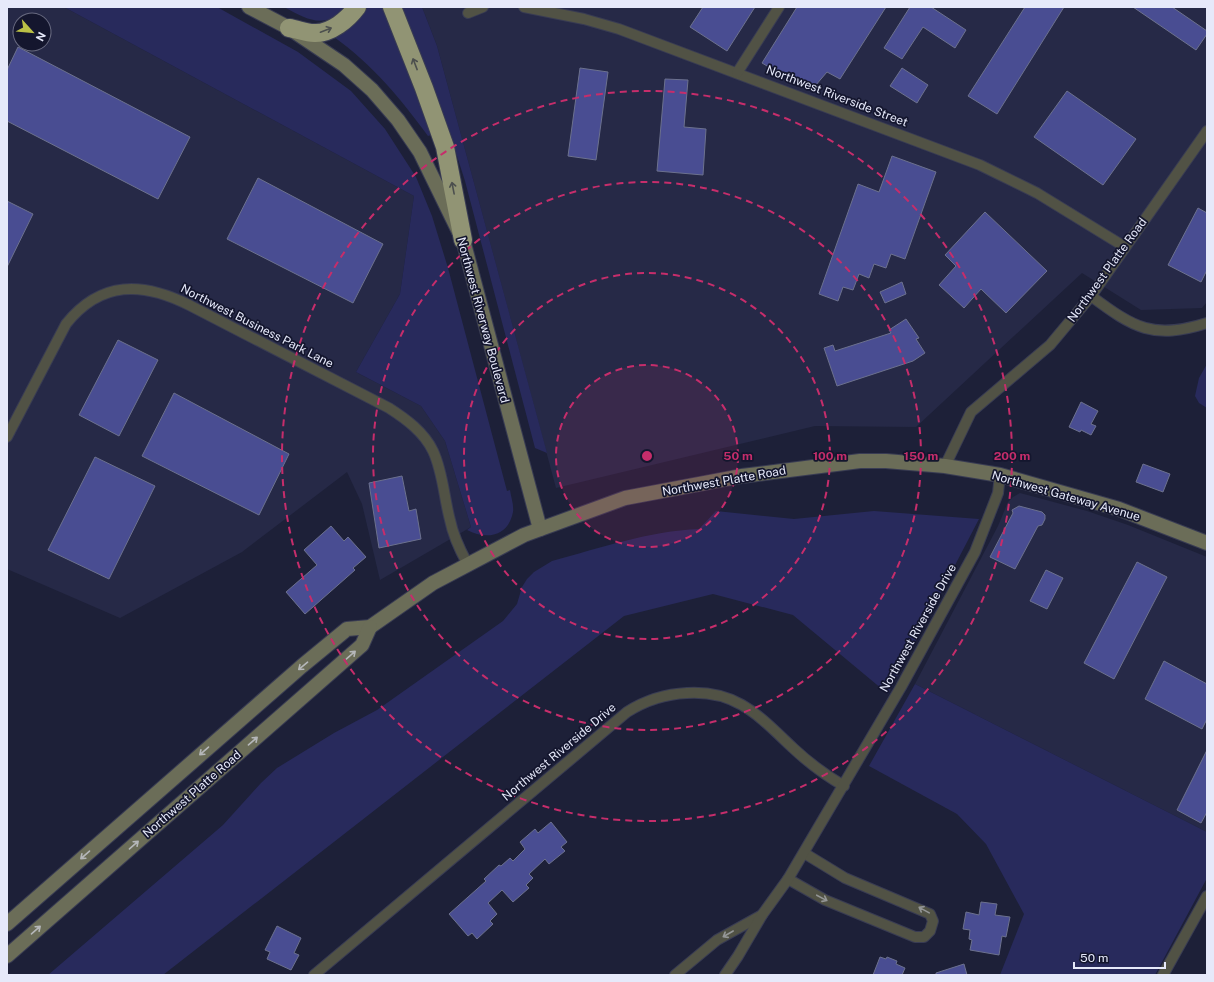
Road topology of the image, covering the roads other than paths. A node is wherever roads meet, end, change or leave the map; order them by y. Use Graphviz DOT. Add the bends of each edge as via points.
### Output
graph roads {
  1 [pos="250,7"];
  2 [pos="357,7"];
  3 [pos="392,7"];
  4 [pos="483,7"];
  5 [pos="524,7"];
  6 [pos="779,7"];
  7 [pos="468,13"];
  8 [pos="289,28"];
  9 [pos="737,73"];
  10 [pos="1207,131"];
  11 [pos="463,240"];
  12 [pos="1125,247"];
  13 [pos="1091,296"];
  14 [pos="1207,323"];
  15 [pos="7,437"];
  16 [pos="945,466"];
  17 [pos="1000,475"];
  18 [pos="540,528"];
  19 [pos="1207,543"];
  20 [pos="467,563"];
  21 [pos="370,626"];
  22 [pos="844,786"];
  23 [pos="804,853"];
  24 [pos="788,879"];
  25 [pos="1207,896"];
  26 [pos="762,915"];
  27 [pos="7,924"];
  28 [pos="7,956"];
  29 [pos="314,975"];
  30 [pos="675,975"];
  31 [pos="725,975"];
  32 [pos="1163,975"];
  1 -- 8 [label="main road, Northwest Riverway Boulevard"];
  8 -- 2 [label="highway, one-way" via="314,33 323,32 346,19"];
  11 -- 3 [label="highway, one-way" via="445,147"];
  4 -- 7 [label="street"];
  5 -- 9 [label="street, Northwest Riverside Street" via="619,29"];
  6 -- 9 [label="street"];
  8 -- 11 [label="main road, Northwest Riverway Boulevard" via="344,65 372,90 398,120 420,152"];
  9 -- 12 [label="street, Northwest Riverside Street" via="1005,176 1048,199"];
  10 -- 12 [label="street, Northwest Platte Road"];
  11 -- 18 [label="main road, Northwest Riverway Boulevard"];
  12 -- 13 [label="street, Northwest Platte Road"];
  13 -- 14 [label="street" via="1120,318 1140,327 1170,332"];
  13 -- 16 [label="street, Northwest Platte Road" via="1050,345 971,412"];
  15 -- 20 [label="street, Northwest Business Park Lane" via="72,316 87,303 113,291 131,288 155,291 189,305 389,408 405,419 421,433 433,450 442,479 450,522"];
  16 -- 17 [label="main road, Northwest Gateway Avenue"];
  16 -- 18 [label="main road, Northwest Platte Road" via="860,461 742,476 625,498"];
  17 -- 19 [label="main road, Northwest Gateway Avenue" via="1119,509"];
  17 -- 22 [label="street, Northwest Riverside Drive" via="998,493 975,552"];
  18 -- 20 [label="main road, Northwest Platte Road"];
  20 -- 21 [label="main road, Northwest Platte Road"];
  21 -- 27 [label="main road, Northwest Platte Road, one-way" via="347,629 336,638"];
  28 -- 21 [label="main road, Northwest Platte Road, one-way" via="362,645"];
  22 -- 23 [label="street, Northwest Riverside Drive"];
  22 -- 29 [label="street, Northwest Riverside Drive" via="823,774 757,713 741,703 701,692 677,693 643,702 627,712"];
  23 -- 24 [label="street, Northwest Riverside Drive"];
  24 -- 23 [label="street, one-way" via="825,900 915,937 924,937 930,931 933,921 930,914 845,878"];
  24 -- 26 [label="street, Northwest Riverside Drive"];
  25 -- 32 [label="street"];
  26 -- 30 [label="street, one-way" via="717,940"];
  26 -- 31 [label="street, Northwest Riverside Drive"];
}
